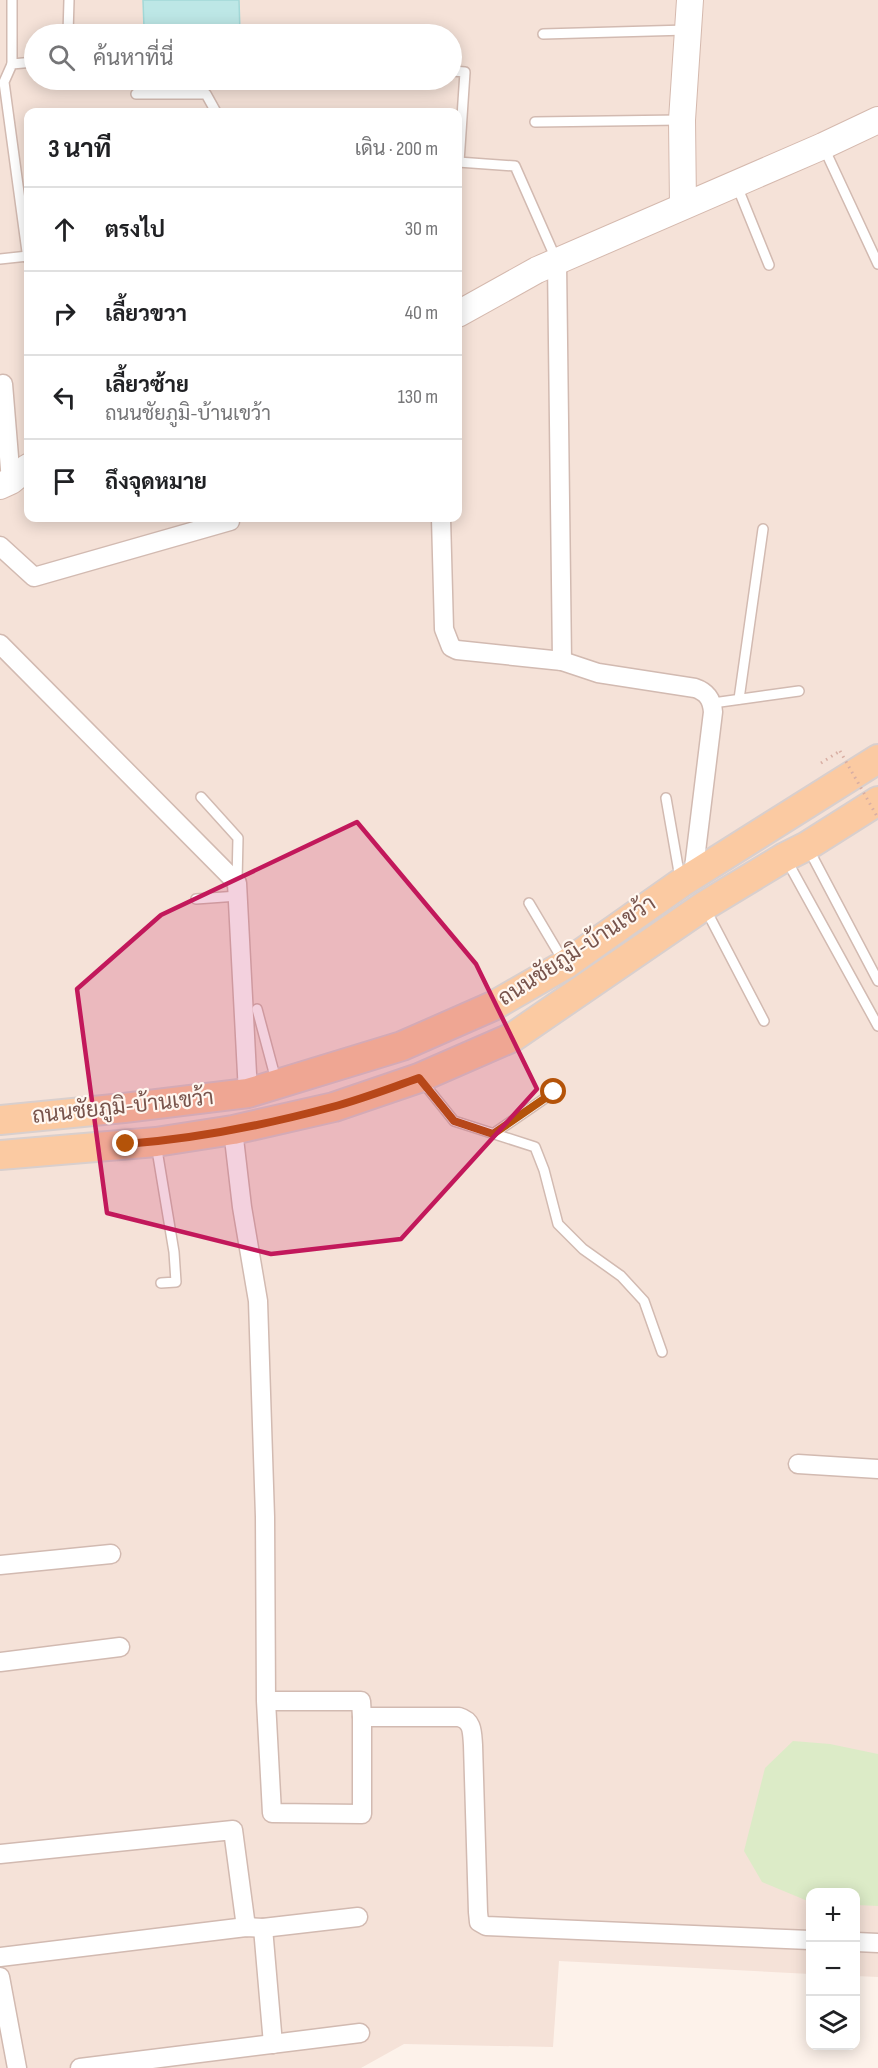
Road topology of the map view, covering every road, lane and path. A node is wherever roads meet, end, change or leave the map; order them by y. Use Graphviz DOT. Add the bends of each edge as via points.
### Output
graph roads {
  1 [pos="12,0"];
  2 [pos="69,0"];
  3 [pos="690,0"];
  4 [pos="68,24"];
  5 [pos="688,30"];
  6 [pos="543,34"];
  7 [pos="24,63"];
  8 [pos="12,64"];
  9 [pos="462,72"];
  10 [pos="2,81"];
  11 [pos="136,94"];
  12 [pos="214,108"];
  13 [pos="462,111"];
  14 [pos="682,120"];
  15 [pos="878,120"];
  16 [pos="535,122"];
  17 [pos="823,146"];
  18 [pos="462,162"];
  19 [pos="736,184"];
  20 [pos="684,206"];
  21 [pos="24,230"];
  22 [pos="24,257"];
  23 [pos="0,259"];
  24 [pos="557,262"];
  25 [pos="878,264"];
  26 [pos="769,265"];
  27 [pos="462,312"];
  28 [pos="3,384"];
  29 [pos="13,478"];
  30 [pos="226,522"];
  31 [pos="441,522"];
  32 [pos="763,529"];
  33 [pos="0,546"];
  34 [pos="0,644"];
  35 [pos="562,661"];
  36 [pos="799,691"];
  37 [pos="739,699"];
  38 [pos="712,703"];
  39 [pos="878,759"];
  40 [pos="821,763"];
  41 [pos="201,797"];
  42 [pos="666,798"];
  43 [pos="878,801"];
  44 [pos="878,818"];
  45 [pos="796,851"];
  46 [pos="687,879"];
  47 [pos="238,889"];
  48 [pos="196,899"];
  49 [pos="529,903"];
  50 [pos="704,906"];
  51 [pos="566,964"];
  52 [pos="878,981"];
  53 [pos="257,1009"];
  54 [pos="765,1021"];
  55 [pos="878,1026"];
  56 [pos="419,1078"];
  57 [pos="277,1085"];
  58 [pos="554,1092"];
  59 [pos="248,1093"];
  60 [pos="0,1120"];
  61 [pos="233,1130"];
  62 [pos="493,1134"];
  63 [pos="156,1142"];
  64 [pos="0,1155"];
  65 [pos="162,1283"];
  66 [pos="662,1352"];
  67 [pos="798,1464"];
  68 [pos="878,1469"];
  69 [pos="111,1554"];
  70 [pos="0,1565"];
  71 [pos="120,1647"];
  72 [pos="0,1662"];
  73 [pos="266,1701"];
  74 [pos="363,1717"];
  75 [pos="0,1854"];
  76 [pos="358,1917"];
  77 [pos="255,1927"];
  78 [pos="806,1940"];
  79 [pos="860,1942"];
  80 [pos="878,1943"];
  81 [pos="0,1957"];
  82 [pos="0,1977"];
  83 [pos="360,2033"];
  84 [pos="273,2044"];
  85 [pos="17,2068"];
  86 [pos="80,2068"];
  1 -- 8 [label="lane"];
  2 -- 4 [label="lane"];
  3 -- 5 [label="street"];
  5 -- 6 [label="lane"];
  5 -- 14 [label="street"];
  7 -- 8 [label="lane"];
  8 -- 10 [label="lane"];
  9 -- 13 [label="lane"];
  10 -- 21 [label="lane"];
  11 -- 12 [label="lane" via="206,94"];
  14 -- 16 [label="lane"];
  14 -- 20 [label="street"];
  15 -- 17 [label="street"];
  17 -- 19 [label="street"];
  17 -- 25 [label="lane"];
  18 -- 24 [label="lane" via="515,166"];
  19 -- 20 [label="street"];
  19 -- 26 [label="lane"];
  20 -- 24 [label="street"];
  22 -- 23 [label="lane"];
  24 -- 27 [label="street"];
  24 -- 35 [label="street"];
  28 -- 29 [label="street"];
  30 -- 33 [label="street" via="34,577"];
  31 -- 35 [label="street" via="444,629 451,647"];
  32 -- 37 [label="lane"];
  34 -- 47 [label="street"];
  35 -- 38 [label="street" via="598,673 695,688 703,691"];
  36 -- 37 [label="lane"];
  37 -- 38 [label="lane"];
  38 -- 46 [label="street"];
  39 -- 46 [label="main road, ถนนชัยภูมิ-บ้านเขว้า"];
  40 -- 44 [label="path, bridge" via="840,751"];
  41 -- 47 [label="lane" via="238,838"];
  42 -- 46 [label="lane"];
  43 -- 45 [label="main road, ถนนชัยภูมิ-บ้านเขว้า"];
  45 -- 50 [label="main road, ถนนชัยภูมิ-บ้านเขว้า"];
  45 -- 52 [label="lane"];
  45 -- 55 [label="lane"];
  46 -- 51 [label="main road, ถนนชัยภูมิ-บ้านเขว้า"];
  47 -- 48 [label="lane"];
  47 -- 59 [label="street"];
  49 -- 51 [label="lane"];
  50 -- 54 [label="lane"];
  50 -- 56 [label="main road, ถนนชัยภูมิ-บ้านเขว้า" via="513,1037"];
  51 -- 57 [label="main road, ถนนชัยภูมิ-บ้านเขว้า" via="493,1006 402,1046"];
  53 -- 57 [label="lane"];
  56 -- 61 [label="main road, ถนนชัยภูมิ-บ้านเขว้า" via="334,1107"];
  56 -- 62 [label="lane" via="454,1121"];
  57 -- 59 [label="main road, ถนนชัยภูมิ-บ้านเขว้า"];
  58 -- 62 [label="lane"];
  59 -- 60 [label="main road, ถนนชัยภูมิ-บ้านเขว้า"];
  61 -- 63 [label="main road, ถนนชัยภูมิ-บ้านเขว้า"];
  61 -- 73 [label="street" via="258,1301"];
  62 -- 66 [label="lane" via="535,1147 558,1224 645,1301"];
  63 -- 64 [label="main road, ถนนชัยภูมิ-บ้านเขว้า"];
  63 -- 65 [label="lane" via="176,1282"];
  67 -- 68 [label="street"];
  69 -- 70 [label="street"];
  71 -- 72 [label="street"];
  73 -- 74 [label="street" via="361,1701"];
  73 -- 74 [label="street" via="272,1813 362,1814"];
  74 -- 78 [label="street" via="459,1717 471,1726 478,1912 479,1922 486,1926"];
  75 -- 77 [label="street" via="233,1830"];
  76 -- 77 [label="street"];
  77 -- 81 [label="street"];
  77 -- 84 [label="street"];
  79 -- 80 [label="street"];
  82 -- 85 [label="street"];
  83 -- 84 [label="street"];
  84 -- 86 [label="street"];
}
